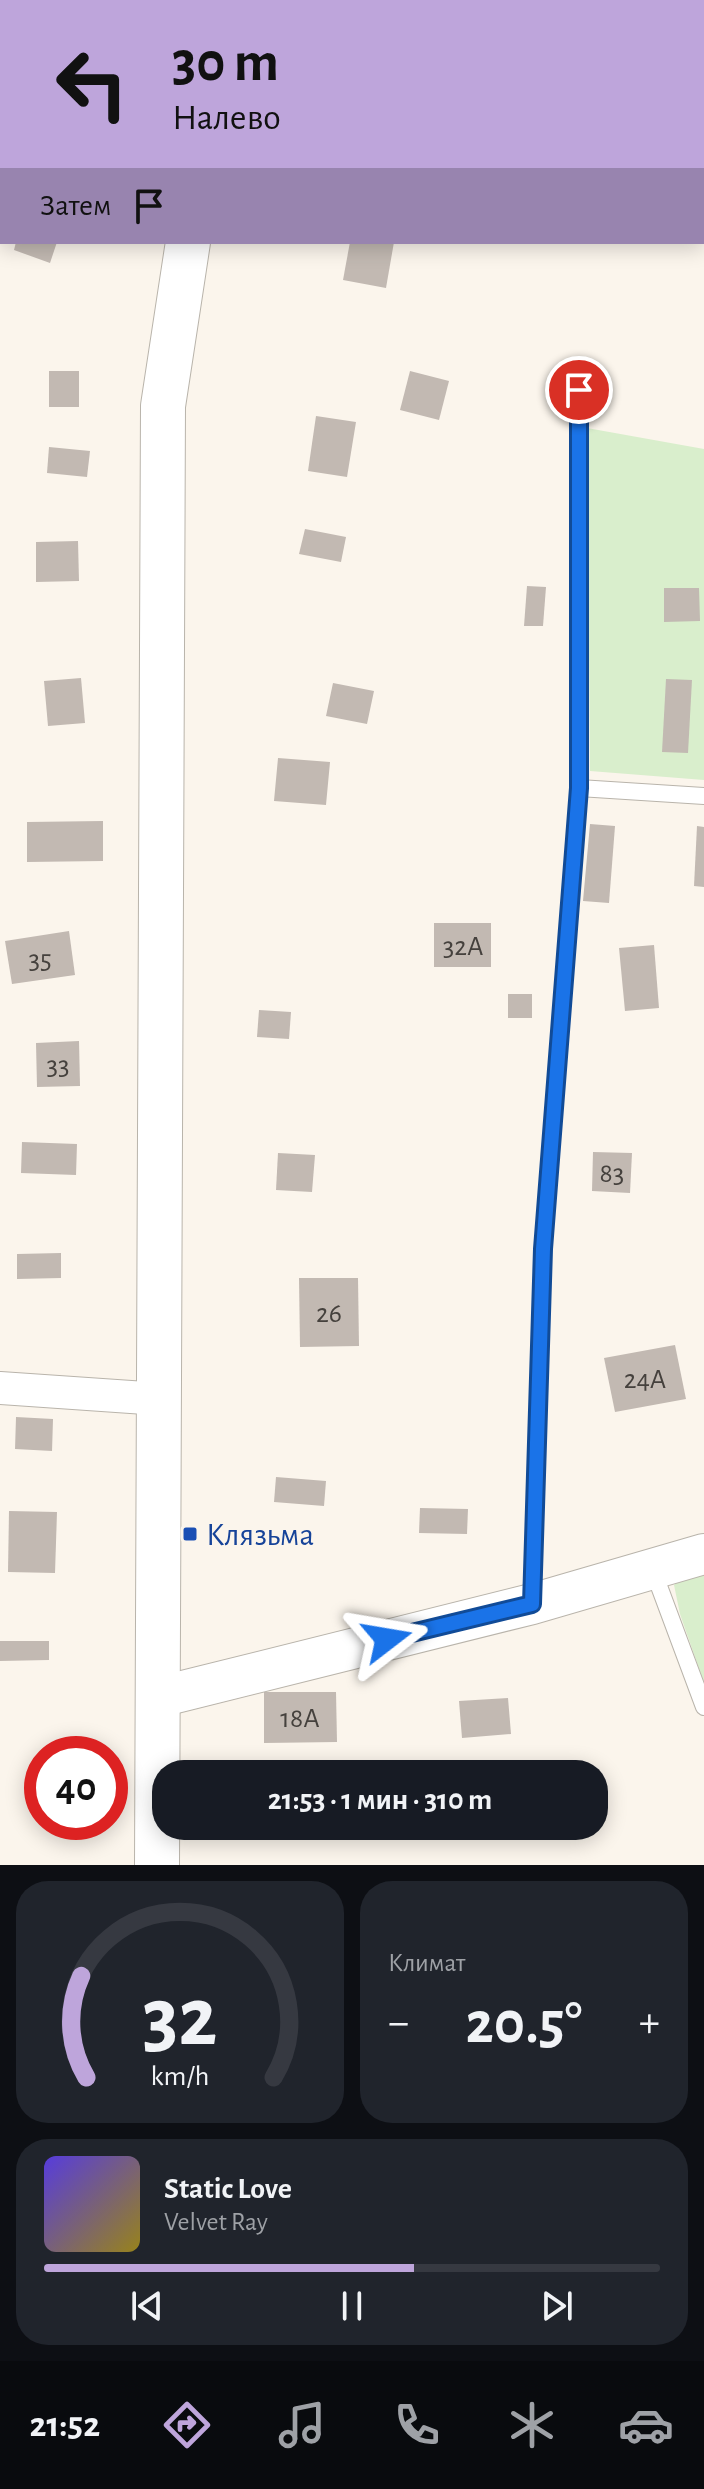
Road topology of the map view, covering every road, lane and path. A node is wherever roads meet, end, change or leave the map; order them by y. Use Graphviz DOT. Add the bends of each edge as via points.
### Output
graph roads {
  1 [pos="188,244"];
  2 [pos="579,390"];
  3 [pos="579,788"];
  4 [pos="704,796"];
  5 [pos="0,1388"];
  6 [pos="160,1399"];
  7 [pos="704,1554"];
  8 [pos="653,1569"];
  9 [pos="532,1604"];
  10 [pos="159,1697"];
  11 [pos="704,1707"];
  12 [pos="157,1865"];
  1 -- 6 [label="main road" via="163,406"];
  2 -- 3 [label="lane"];
  3 -- 4 [label="lane"];
  3 -- 9 [label="lane" via="543,1249"];
  5 -- 6 [label="street"];
  6 -- 10 [label="main road"];
  7 -- 8 [label="street"];
  8 -- 9 [label="street"];
  8 -- 11 [label="lane"];
  9 -- 10 [label="street"];
  10 -- 12 [label="main road"];
}
